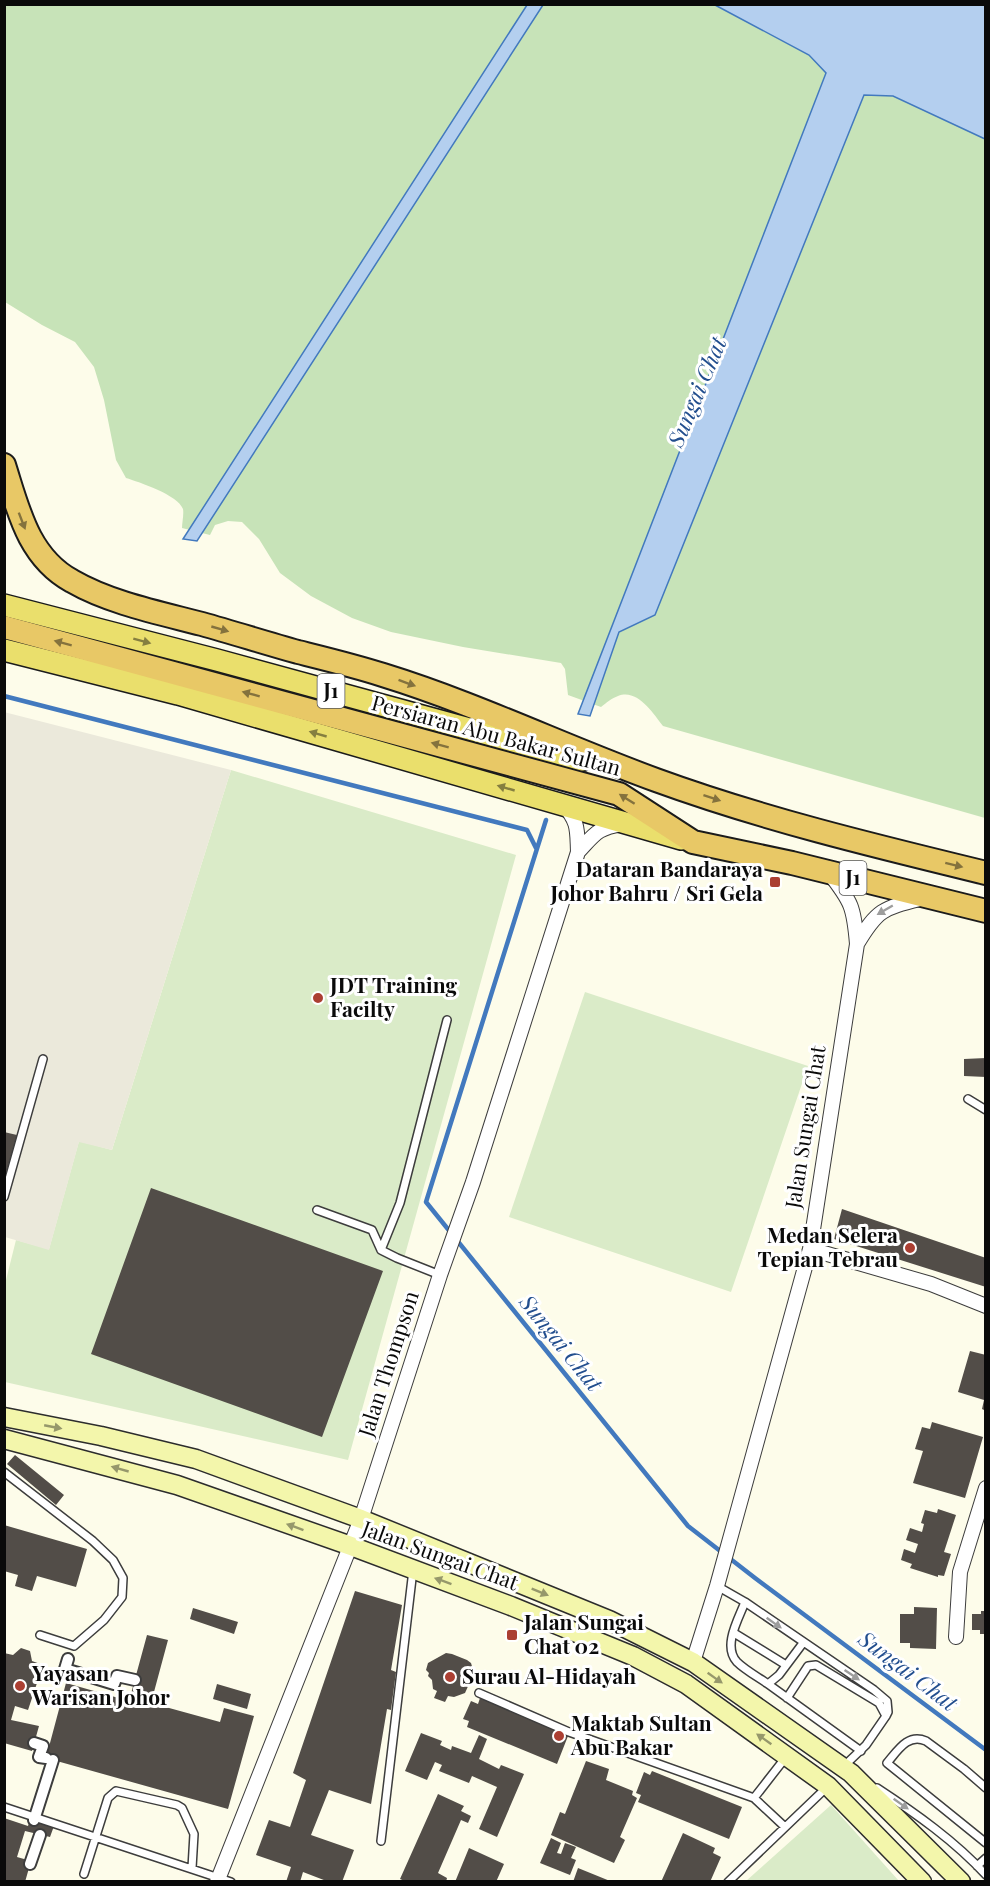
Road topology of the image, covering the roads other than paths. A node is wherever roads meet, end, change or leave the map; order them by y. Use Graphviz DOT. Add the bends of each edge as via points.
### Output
graph roads {
  1 [pos="4,465"];
  2 [pos="4,605"];
  3 [pos="4,627"];
  4 [pos="4,651"];
  5 [pos="4,665"];
  6 [pos="177,694"];
  7 [pos="656,780"];
  8 [pos="562,804"];
  9 [pos="628,823"];
  10 [pos="693,842"];
  11 [pos="578,852"];
  12 [pos="828,872"];
  13 [pos="986,873"];
  14 [pos="928,897"];
  15 [pos="986,911"];
  16 [pos="857,944"];
  17 [pos="447,1020"];
  18 [pos="43,1059"];
  19 [pos="968,1099"];
  20 [pos="986,1110"];
  21 [pos="4,1197"];
  22 [pos="317,1210"];
  23 [pos="810,1249"];
  24 [pos="381,1250"];
  25 [pos="442,1269"];
  26 [pos="986,1306"];
  27 [pos="4,1417"];
  28 [pos="4,1439"];
  29 [pos="4,1472"];
  30 [pos="986,1488"];
  31 [pos="361,1519"];
  32 [pos="351,1546"];
  33 [pos="413,1570"];
  34 [pos="717,1586"];
  35 [pos="745,1602"];
  36 [pos="734,1633"];
  37 [pos="40,1635"];
  38 [pos="956,1638"];
  39 [pos="803,1643"];
  40 [pos="68,1659"];
  41 [pos="693,1662"];
  42 [pos="786,1665"];
  43 [pos="135,1680"];
  44 [pos="768,1684"];
  45 [pos="479,1693"];
  46 [pos="787,1698"];
  47 [pos="886,1716"];
  48 [pos="34,1743"];
  49 [pos="861,1751"];
  50 [pos="787,1755"];
  51 [pos="847,1771"];
  52 [pos="828,1786"];
  53 [pos="986,1788"];
  54 [pos="754,1798"];
  55 [pos="4,1807"];
  56 [pos="34,1818"];
  57 [pos="785,1827"];
  58 [pos="40,1835"];
  59 [pos="96,1837"];
  60 [pos="381,1841"];
  61 [pos="986,1843"];
  62 [pos="986,1858"];
  63 [pos="30,1864"];
  64 [pos="977,1866"];
  65 [pos="192,1868"];
  66 [pos="84,1874"];
  67 [pos="986,1875"];
  68 [pos="222,1880"];
  69 [pos="728,1881"];
  70 [pos="922,1881"];
  71 [pos="962,1881"];
  1 -- 7 [label="highway, one-way" via="34,546 70,580 163,614 383,675"];
  2 -- 7 [label="main road, Persiaran Abu Bakar Sultan / J1, one-way"];
  10 -- 3 [label="highway, one-way" via="619,794"];
  4 -- 6 [label="main road, J1"];
  5 -- 6 [label="main road"];
  8 -- 6 [label="main road, J1, one-way"];
  7 -- 13 [label="highway, Persiaran Abu Bakar Sultan / J1, one-way" via="867,844"];
  8 -- 9 [label="main road, J1"];
  8 -- 11 [label="street, Jalan Thompson" via="577,825"];
  9 -- 10 [label="main road, J1"];
  9 -- 11 [label="street, Jalan Thompson" via="597,831"];
  10 -- 12 [label="highway, J1"];
  11 -- 25 [label="street, Jalan Thompson"];
  12 -- 14 [label="highway, J1"];
  12 -- 16 [label="street, Jalan Sungai Chat" via="853,908"];
  14 -- 15 [label="highway, J1"];
  14 -- 16 [label="street, Jalan Sungai Chat, one-way" via="894,905 876,916"];
  16 -- 23 [label="street, Jalan Sungai Chat"];
  17 -- 24 [label="lane" via="400,1203"];
  18 -- 21 [label="lane"];
  19 -- 20 [label="lane"];
  22 -- 24 [label="lane" via="372,1230"];
  23 -- 26 [label="street" via="931,1284"];
  23 -- 34 [label="street, Jalan Sungai Chat"];
  24 -- 25 [label="lane"];
  25 -- 31 [label="street, Jalan Thompson"];
  27 -- 31 [label="main road, Jalan Sungai Chat, one-way" via="196,1459"];
  32 -- 28 [label="main road, Jalan Sungai Chat, one-way" via="177,1485"];
  29 -- 37 [label="lane" via="113,1560 123,1578 122,1597 104,1620 74,1646"];
  30 -- 38 [label="street" via="960,1572"];
  31 -- 32 [label="street, Jalan Thompson"];
  31 -- 41 [label="main road, Jalan Sungai Chat, one-way" via="609,1620"];
  32 -- 33 [label="main road, Jalan Sungai Chat"];
  32 -- 68 [label="street, Jalan Thompson"];
  50 -- 33 [label="main road, Jalan Sungai Chat, one-way" via="686,1684 633,1656"];
  33 -- 60 [label="lane"];
  34 -- 35 [label="lane"];
  34 -- 41 [label="street, Jalan Sungai Chat"];
  35 -- 36 [label="lane"];
  35 -- 39 [label="lane, one-way"];
  36 -- 42 [label="lane"];
  36 -- 44 [label="lane" via="731,1654"];
  39 -- 42 [label="lane"];
  39 -- 47 [label="lane, one-way" via="887,1701"];
  40 -- 43 [label="street" via="65,1669 114,1684 117,1676"];
  41 -- 51 [label="main road, Jalan Sungai Chat, one-way"];
  42 -- 44 [label="lane"];
  44 -- 46 [label="lane"];
  45 -- 54 [label="lane" via="569,1732"];
  46 -- 47 [label="lane" via="808,1666 816,1665 879,1703"];
  46 -- 49 [label="lane"];
  47 -- 49 [label="lane"];
  48 -- 56 [label="street" via="43,1746 39,1757 49,1759"];
  49 -- 51 [label="lane"];
  50 -- 52 [label="main road, Jalan Sungai Chat"];
  50 -- 54 [label="lane"];
  51 -- 64 [label="lane, one-way" via="906,1807"];
  51 -- 71 [label="main road, Jalan Sungai Chat"];
  52 -- 57 [label="lane"];
  52 -- 70 [label="main road, Jalan Sungai Chat"];
  53 -- 61 [label="lane" via="919,1738 909,1739 887,1763"];
  54 -- 57 [label="lane"];
  55 -- 56 [label="lane"];
  56 -- 59 [label="lane"];
  57 -- 69 [label="lane"];
  58 -- 63 [label="street"];
  59 -- 65 [label="lane"];
  59 -- 65 [label="lane" via="108,1798 116,1791 177,1805 194,1834"];
  59 -- 66 [label="lane"];
  62 -- 64 [label="lane"];
  64 -- 67 [label="lane"];
  65 -- 68 [label="lane"];
}
